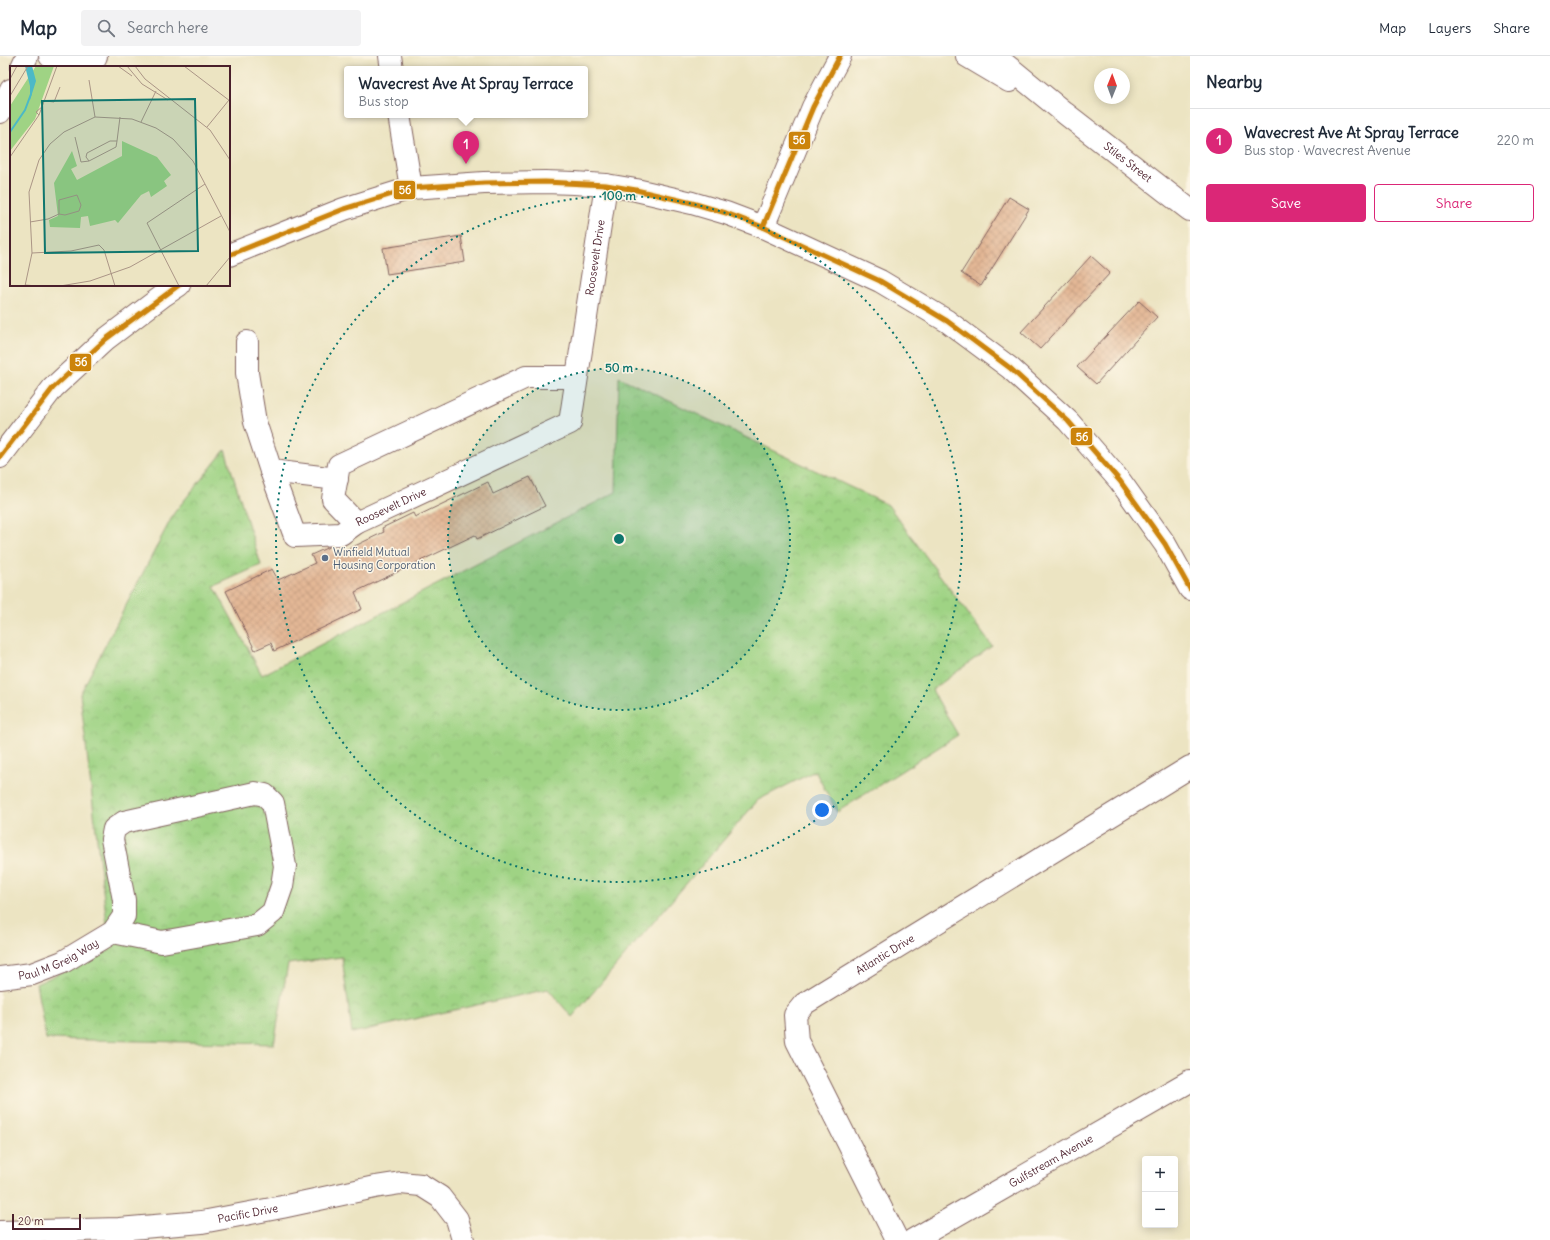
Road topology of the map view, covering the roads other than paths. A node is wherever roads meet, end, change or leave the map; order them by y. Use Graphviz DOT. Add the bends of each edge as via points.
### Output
graph roads {
  1 [pos="27,56"];
  2 [pos="50,56"];
  3 [pos="96,56"];
  4 [pos="390,56"];
  5 [pos="840,56"];
  6 [pos="967,56"];
  7 [pos="995,56"];
  8 [pos="22,66"];
  9 [pos="392,66"];
  10 [pos="1066,114"];
  11 [pos="399,118"];
  12 [pos="606,185"];
  13 [pos="411,188"];
  14 [pos="1190,210"];
  15 [pos="763,227"];
  16 [pos="230,255"];
  17 [pos="177,286"];
  18 [pos="247,342"];
  19 [pos="577,378"];
  20 [pos="0,457"];
  21 [pos="271,471"];
  22 [pos="336,479"];
  23 [pos="356,523"];
  24 [pos="1190,589"];
  25 [pos="1190,767"];
  26 [pos="113,932"];
  27 [pos="0,978"];
  28 [pos="1190,1081"];
  29 [pos="0,1232"];
  30 [pos="463,1240"];
  31 [pos="897,1240"];
  32 [pos="913,1240"];
  1 -- 8 [label="street"];
  2 -- 3 [label="street" via="93,62"];
  4 -- 9 [label="street"];
  5 -- 15 [label="street" via="813,107"];
  6 -- 10 [label="street"];
  7 -- 10 [label="street"];
  10 -- 14 [label="street, Stiles Street"];
  11 -- 13 [label="street"];
  12 -- 13 [label="street" via="484,182"];
  12 -- 15 [label="street" via="692,202"];
  12 -- 19 [label="street, Roosevelt Drive"];
  13 -- 16 [label="street" via="344,209"];
  15 -- 24 [label="street" via="880,281 947,321 1010,368 1068,421 1120,480 1165,544"];
  17 -- 20 [label="street" via="106,339 54,388"];
  18 -- 21 [label="street" via="246,373 255,422"];
  19 -- 22 [label="street, Roosevelt Drive" via="526,377 339,465"];
  19 -- 23 [label="street, Roosevelt Drive" via="570,423"];
  21 -- 22 [label="street"];
  21 -- 23 [label="street" via="295,536 341,534"];
  22 -- 23 [label="street, Roosevelt Drive" via="333,499"];
  25 -- 31 [label="street, Atlantic Drive" via="804,1004 795,1015 797,1041"];
  26 -- 26 [label="street" via="124,916 124,900 112,839 114,829 124,822 255,793 265,795 274,803 285,866 282,886 273,912 257,926 162,942"];
  26 -- 27 [label="street, Paul M Greig Way" via="57,964 32,974"];
  28 -- 32 [label="street, Gulfstream Avenue"];
  29 -- 30 [label="street, Pacific Drive" via="119,1229 202,1222 401,1183 421,1185 440,1197 457,1219"];
}
